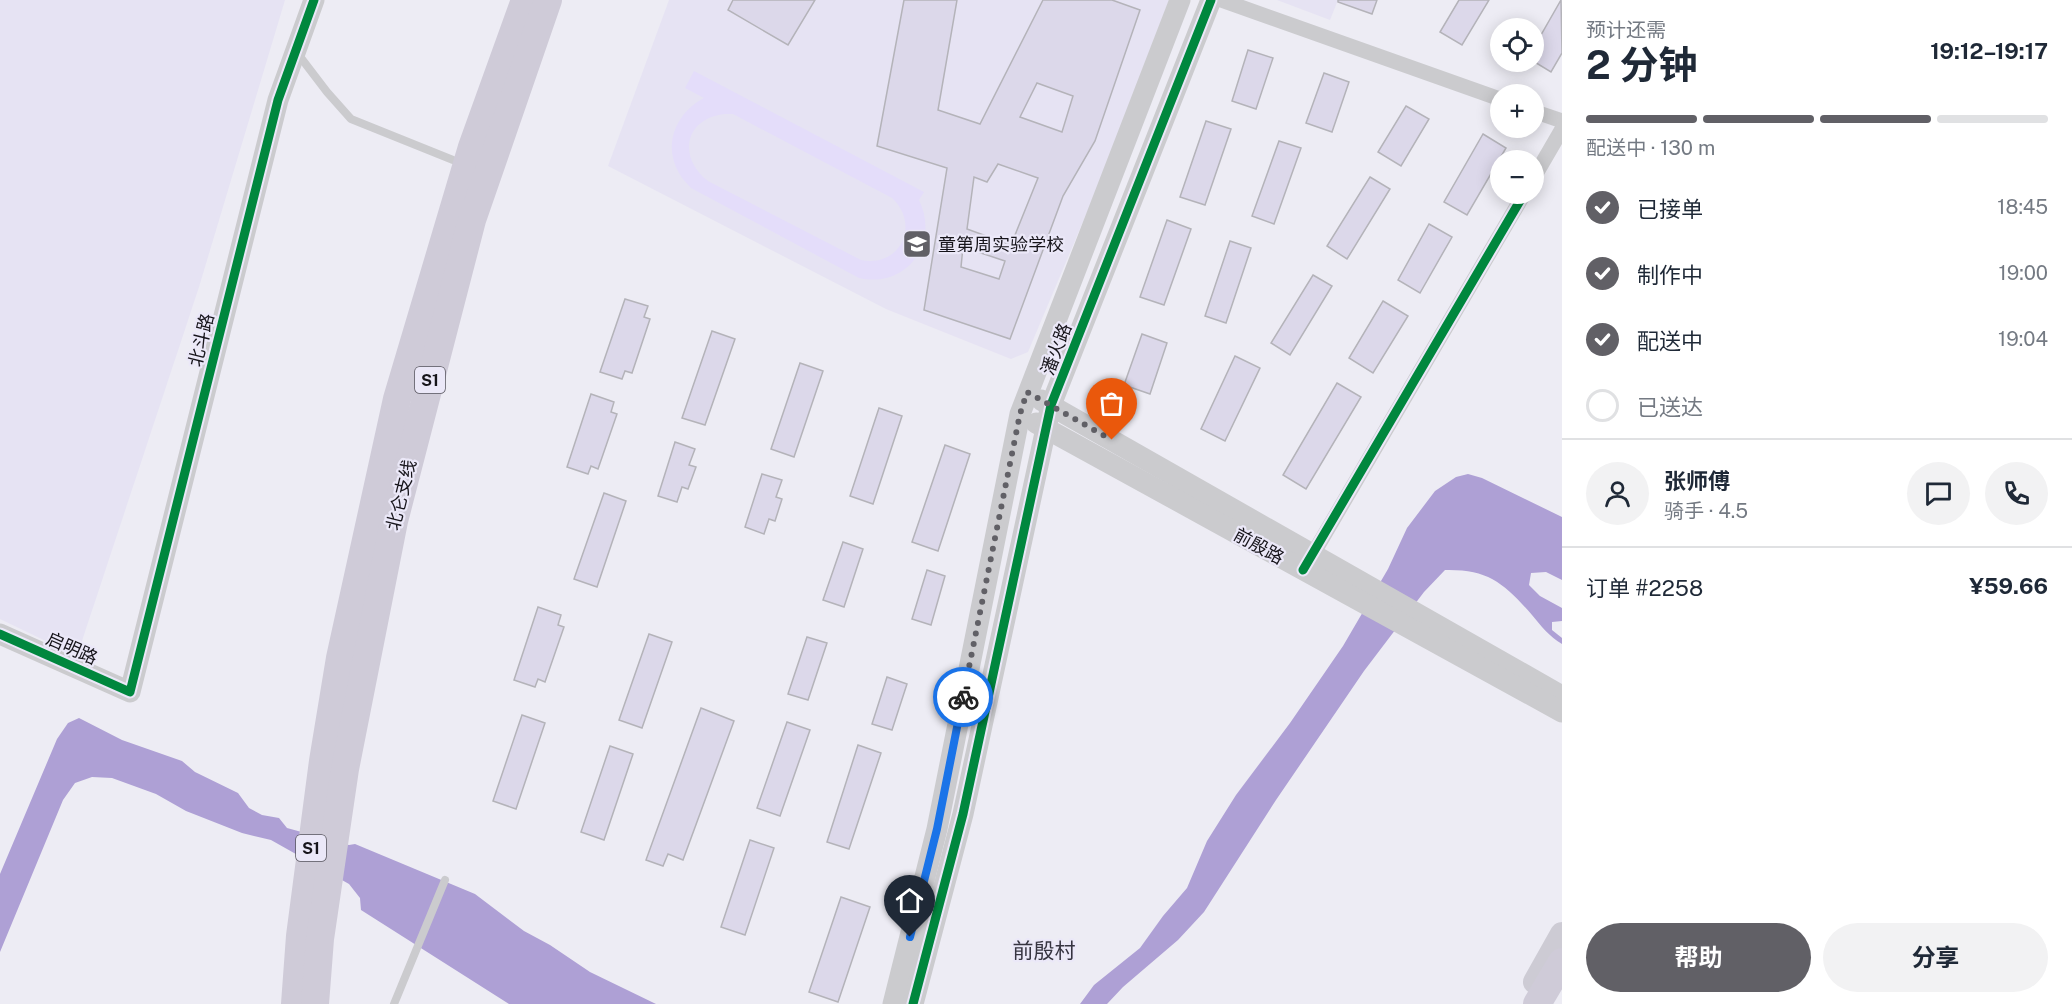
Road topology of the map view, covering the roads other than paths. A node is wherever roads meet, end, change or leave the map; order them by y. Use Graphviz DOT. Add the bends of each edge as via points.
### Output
graph roads {
  1 [pos="314,0"];
  2 [pos="525,0"];
  3 [pos="548,0"];
  4 [pos="1180,0"];
  5 [pos="1210,0"];
  6 [pos="1221,0"];
  7 [pos="295,50"];
  8 [pos="1490,95"];
  9 [pos="1544,115"];
  10 [pos="1562,121"];
  11 [pos="1562,129"];
  12 [pos="453,160"];
  13 [pos="1544,160"];
  14 [pos="1518,204"];
  15 [pos="1027,392"];
  16 [pos="1051,405"];
  17 [pos="1020,414"];
  18 [pos="1046,429"];
  19 [pos="1308,562"];
  20 [pos="0,634"];
  21 [pos="130,692"];
  22 [pos="1562,696"];
  23 [pos="1562,712"];
  24 [pos="334,765"];
  25 [pos="445,880"];
  26 [pos="1562,934"];
  27 [pos="310,937"];
  28 [pos="1562,962"];
  29 [pos="295,1004"];
  30 [pos="315,1004"];
  31 [pos="394,1004"];
  32 [pos="893,1004"];
  33 [pos="913,1004"];
  34 [pos="1523,1004"];
  35 [pos="1537,1004"];
  1 -- 7 [label="street, 北斗路"];
  2 -- 24 [label="highway, 北仑支线 / S1" via="472,147 397,399 340,658"];
  3 -- 24 [label="highway, 北仑支线 / S1" via="472,220"];
  4 -- 15 [label="street, 潘火路"];
  5 -- 16 [label="street, 潘火路"];
  6 -- 8 [label="street"];
  7 -- 12 [label="lane" via="351,119"];
  7 -- 21 [label="street, 北斗路" via="278,100"];
  9 -- 10 [label="street"];
  11 -- 13 [label="street"];
  14 -- 19 [label="street"];
  15 -- 16 [label="street, 前殷路"];
  15 -- 17 [label="street, 潘火路"];
  16 -- 18 [label="street, 潘火路"];
  16 -- 19 [label="street, 前殷路"];
  17 -- 18 [label="street, 前殷路"];
  17 -- 32 [label="street, 潘火路" via="937,829"];
  18 -- 19 [label="street, 前殷路"];
  18 -- 33 [label="street, 潘火路" via="963,814"];
  19 -- 22 [label="street, 前殷路"];
  19 -- 23 [label="street, 前殷路"];
  20 -- 21 [label="street, 启明路"];
  24 -- 27 [label="highway, 北仑支线 / S1"];
  25 -- 31 [label="lane"];
  26 -- 34 [label="main road"];
  27 -- 29 [label="highway, 北仑支线 / S1"];
  27 -- 30 [label="highway, 北仑支线 / S1"];
  28 -- 35 [label="highway"];
}
